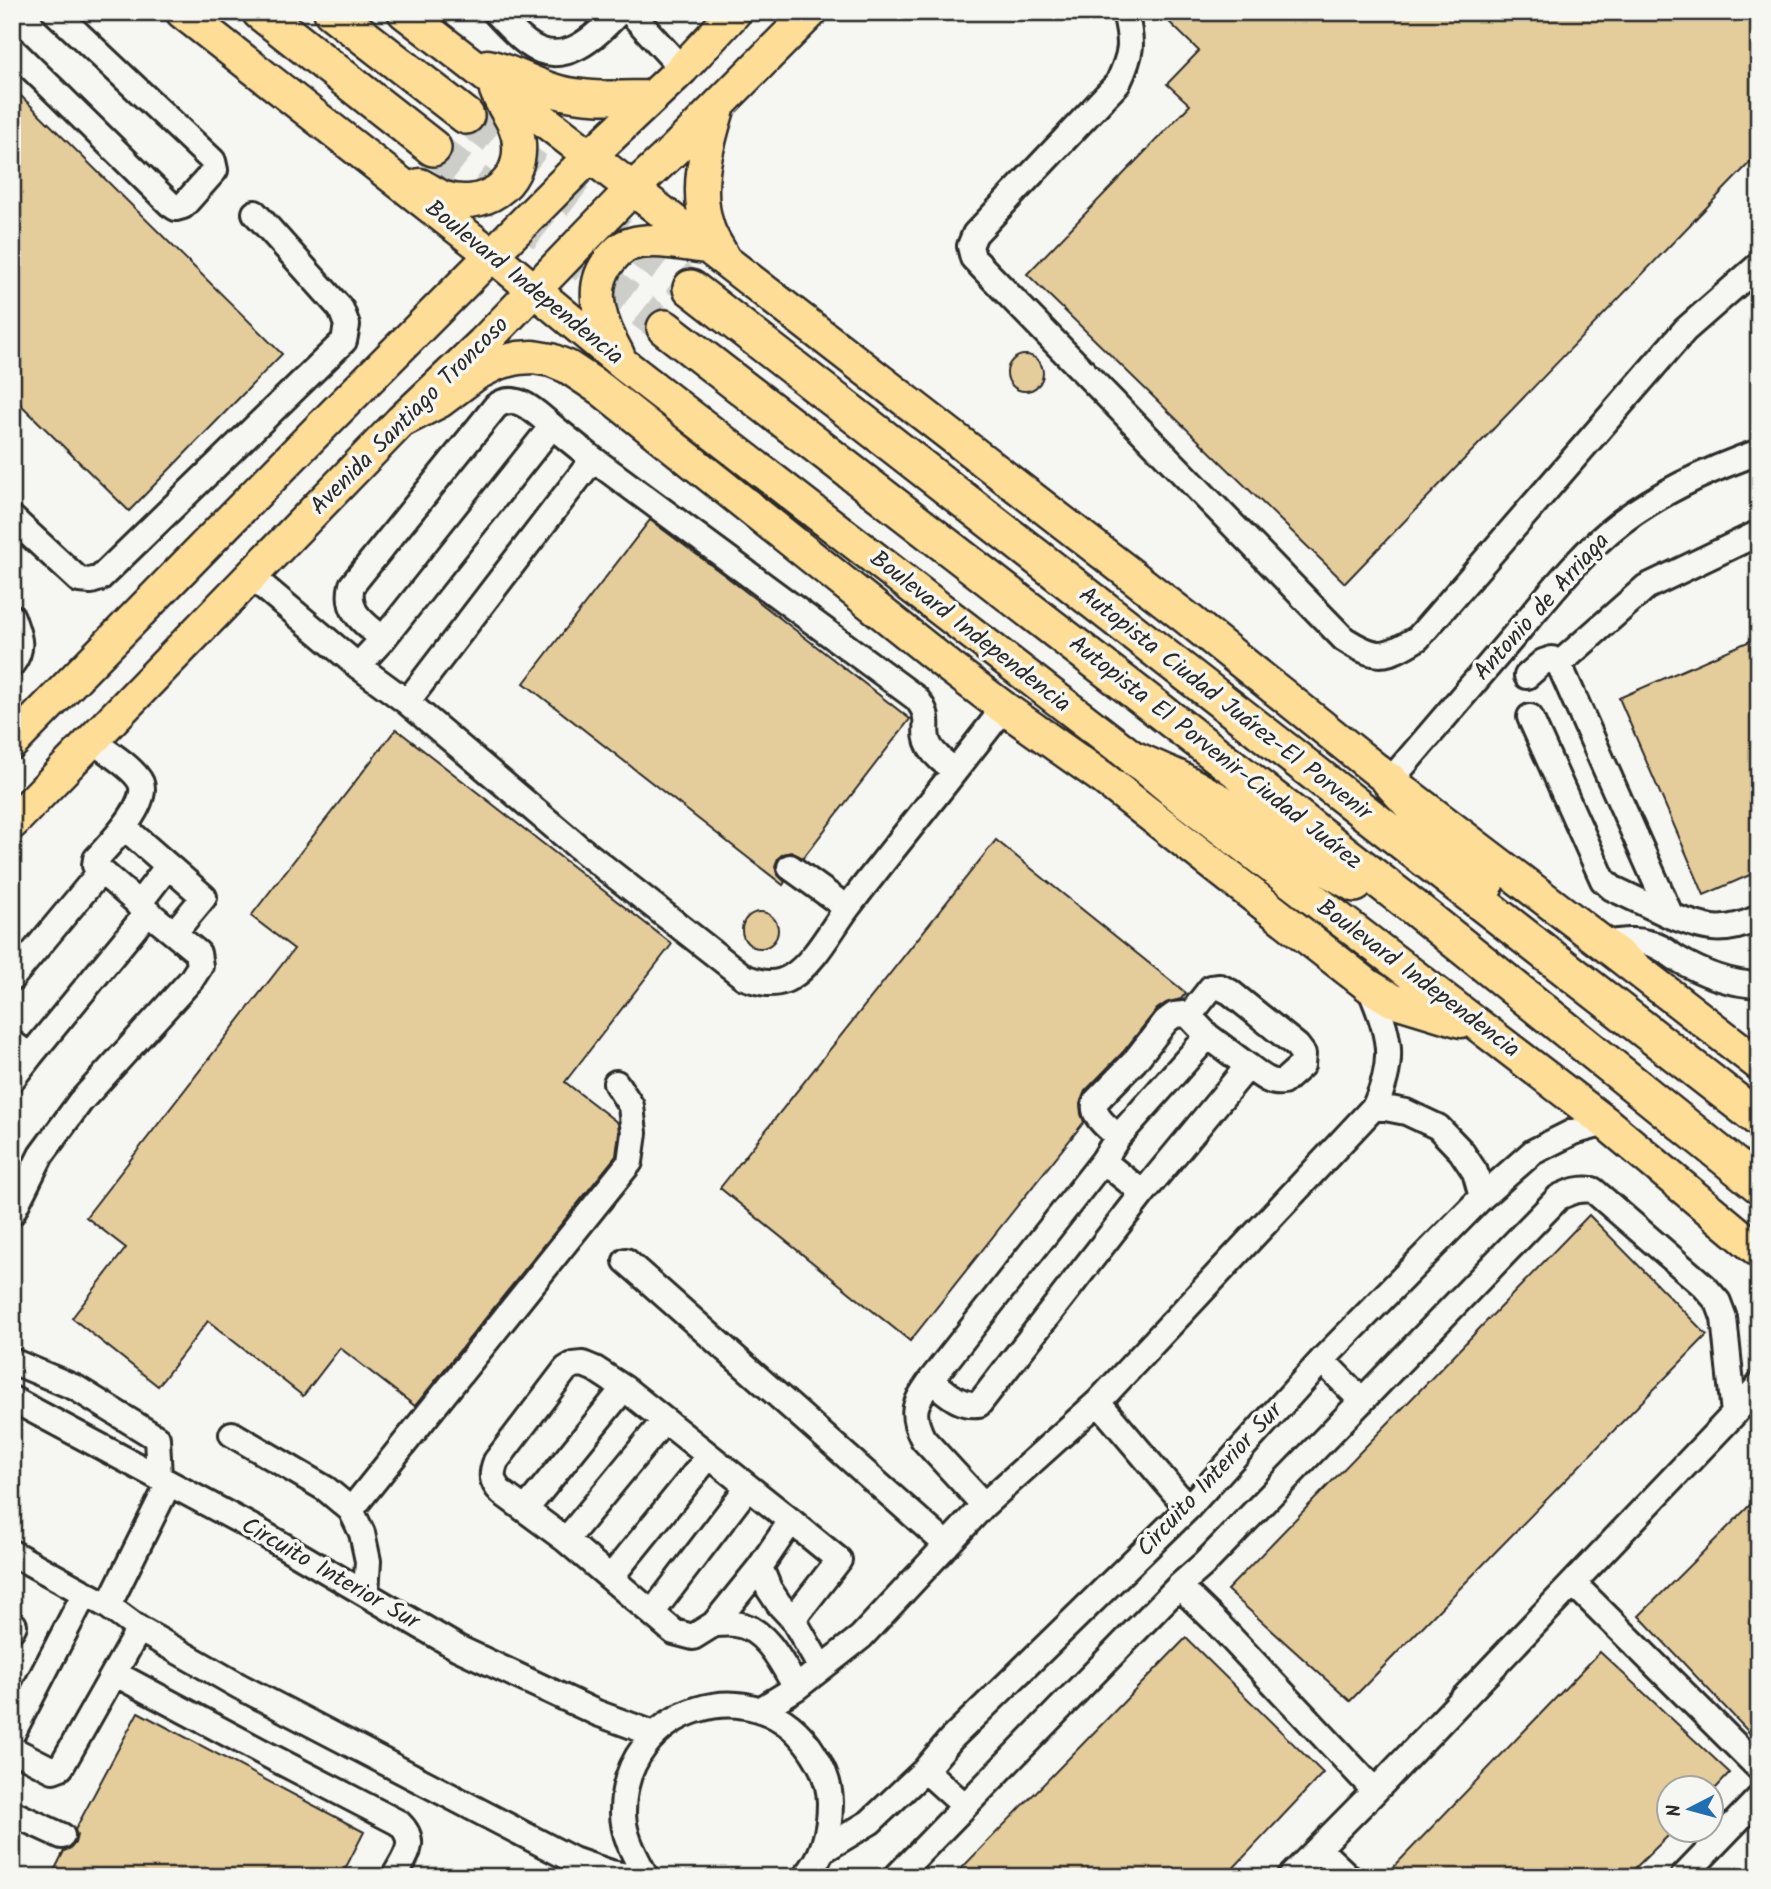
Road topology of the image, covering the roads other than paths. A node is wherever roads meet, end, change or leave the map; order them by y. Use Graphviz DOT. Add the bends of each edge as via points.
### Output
graph roads {
  1 [pos="55,12"];
  2 [pos="182,12"];
  3 [pos="260,12"];
  4 [pos="332,12"];
  5 [pos="404,12"];
  6 [pos="495,12"];
  7 [pos="619,12"];
  8 [pos="629,12"];
  9 [pos="735,12"];
  10 [pos="811,12"];
  11 [pos="1125,12"];
  12 [pos="12,50"];
  13 [pos="682,69"];
  14 [pos="480,71"];
  15 [pos="652,97"];
  16 [pos="720,104"];
  17 [pos="466,116"];
  18 [pos="433,148"];
  19 [pos="589,157"];
  20 [pos="398,181"];
  21 [pos="632,189"];
  22 [pos="255,213"];
  23 [pos="716,254"];
  24 [pos="492,255"];
  25 [pos="1759,265"];
  26 [pos="691,288"];
  27 [pos="534,290"];
  28 [pos="665,328"];
  29 [pos="622,364"];
  30 [pos="401,421"];
  31 [pos="552,426"];
  32 [pos="1759,452"];
  33 [pos="593,459"];
  34 [pos="759,470"];
  35 [pos="12,518"];
  36 [pos="1759,533"];
  37 [pos="251,576"];
  38 [pos="12,617"];
  39 [pos="383,639"];
  40 [pos="12,664"];
  41 [pos="1559,664"];
  42 [pos="358,666"];
  43 [pos="951,668"];
  44 [pos="1527,676"];
  45 [pos="407,702"];
  46 [pos="1004,708"];
  47 [pos="1530,717"];
  48 [pos="92,741"];
  49 [pos="12,743"];
  50 [pos="1136,760"];
  51 [pos="955,771"];
  52 [pos="1391,781"];
  53 [pos="12,823"];
  54 [pos="125,828"];
  55 [pos="167,867"];
  56 [pos="790,867"];
  57 [pos="101,871"];
  58 [pos="143,908"];
  59 [pos="847,908"];
  60 [pos="1416,909"];
  61 [pos="1671,916"];
  62 [pos="1759,918"];
  63 [pos="174,933"];
  64 [pos="1604,944"];
  65 [pos="1543,952"];
  66 [pos="12,978"];
  67 [pos="1759,985"];
  68 [pos="1369,986"];
  69 [pos="1189,1016"];
  70 [pos="1480,1027"];
  71 [pos="1208,1035"];
  72 [pos="21,1049"];
  73 [pos="1759,1065"];
  74 [pos="1248,1066"];
  75 [pos="12,1079"];
  76 [pos="616,1083"];
  77 [pos="1374,1106"];
  78 [pos="1759,1119"];
  79 [pos="1606,1123"];
  80 [pos="1118,1138"];
  81 [pos="1103,1161"];
  82 [pos="1759,1185"];
  83 [pos="1143,1193"];
  84 [pos="1482,1197"];
  85 [pos="12,1213"];
  86 [pos="1759,1251"];
  87 [pos="626,1261"];
  88 [pos="1322,1360"];
  89 [pos="12,1361"];
  90 [pos="931,1380"];
  91 [pos="1759,1385"];
  92 [pos="624,1388"];
  93 [pos="12,1399"];
  94 [pos="1362,1401"];
  95 [pos="1098,1402"];
  96 [pos="1734,1414"];
  97 [pos="664,1421"];
  98 [pos="232,1434"];
  99 [pos="709,1456"];
  100 [pos="164,1481"];
  101 [pos="748,1487"];
  102 [pos="984,1505"];
  103 [pos="1188,1508"];
  104 [pos="526,1509"];
  105 [pos="351,1510"];
  106 [pos="791,1521"];
  107 [pos="566,1540"];
  108 [pos="947,1545"];
  109 [pos="12,1553"];
  110 [pos="760,1567"];
  111 [pos="611,1577"];
  112 [pos="1573,1583"];
  113 [pos="1179,1586"];
  114 [pos="85,1593"];
  115 [pos="366,1593"];
  116 [pos="108,1606"];
  117 [pos="652,1613"];
  118 [pos="793,1619"];
  119 [pos="713,1624"];
  120 [pos="139,1629"];
  121 [pos="821,1668"];
  122 [pos="114,1673"];
  123 [pos="796,1688"];
  124 [pos="760,1710"];
  125 [pos="12,1734"];
  126 [pos="654,1734"];
  127 [pos="12,1749"];
  128 [pos="1759,1768"];
  129 [pos="925,1770"];
  130 [pos="1375,1791"];
  131 [pos="1759,1798"];
  132 [pos="965,1806"];
  133 [pos="12,1813"];
  134 [pos="62,1836"];
  135 [pos="1319,1849"];
  136 [pos="822,1852"];
  137 [pos="394,1877"];
  138 [pos="632,1877"];
  139 [pos="646,1877"];
  140 [pos="805,1877"];
  141 [pos="897,1877"];
  142 [pos="1290,1877"];
  143 [pos="1349,1877"];
  144 [pos="1683,1877"];
  1 -- 12 [label="street" via="213,161 215,170 183,206 170,204"];
  2 -- 20 [label="main road, Boulevard Independencia"];
  3 -- 18 [label="highway"];
  4 -- 17 [label="highway"];
  5 -- 14 [label="main road"];
  6 -- 7 [label="street" via="529,44 564,53 596,36"];
  8 -- 13 [label="street"];
  9 -- 13 [label="main road"];
  10 -- 16 [label="main road, Avenida Santiago Troncoso"];
  11 -- 25 [label="street" via="1129,58 1118,83 975,234 970,246 973,258 1344,639 1364,652 1390,653 1418,638 1685,330"];
  13 -- 15 [label="main road"];
  14 -- 15 [label="main road" via="499,68 584,97"];
  14 -- 19 [label="main road"];
  14 -- 20 [label="main road" via="513,120 519,142 514,171 505,185 492,196 461,201"];
  15 -- 19 [label="main road"];
  16 -- 21 [label="main road, Avenida Santiago Troncoso"];
  16 -- 23 [label="main road" via="706,148 702,191"];
  19 -- 21 [label="main road"];
  19 -- 24 [label="main road"];
  20 -- 24 [label="main road, Boulevard Independencia"];
  21 -- 23 [label="main road"];
  21 -- 27 [label="main road, Avenida Santiago Troncoso"];
  22 -- 35 [label="street" via="341,309 347,325 344,341 100,578 79,580"];
  23 -- 29 [label="main road" via="659,242 629,244 605,266 597,299 602,323"];
  23 -- 52 [label="main road"];
  24 -- 27 [label="main road, Boulevard Independencia"];
  24 -- 49 [label="main road"];
  26 -- 65 [label="highway, Autopista Ciudad Juárez-El Porvenir"];
  27 -- 29 [label="main road, Boulevard Independencia"];
  27 -- 30 [label="main road, Avenida Santiago Troncoso"];
  28 -- 60 [label="highway, Autopista El Porvenir-Ciudad Juárez"];
  29 -- 34 [label="main road, Boulevard Independencia"];
  30 -- 37 [label="main road, Avenida Santiago Troncoso"];
  30 -- 43 [label="main road" via="498,363 533,357 568,367"];
  31 -- 33 [label="street"];
  31 -- 39 [label="street"];
  31 -- 39 [label="street" via="522,402 507,400 496,405 359,577 352,586 350,603 354,613"];
  32 -- 52 [label="street, Antonio de Arriaga" via="1676,486 1597,541"];
  33 -- 45 [label="street"];
  33 -- 51 [label="street" via="916,698 924,707 928,745"];
  34 -- 43 [label="main road"];
  34 -- 50 [label="main road, Boulevard Independencia"];
  36 -- 41 [label="street" via="1646,587"];
  37 -- 42 [label="street"];
  37 -- 48 [label="main road, Avenida Santiago Troncoso"];
  38 -- 40 [label="street" via="20,643"];
  39 -- 42 [label="street"];
  41 -- 44 [label="street" via="1547,660"];
  41 -- 61 [label="street"];
  42 -- 45 [label="street"];
  43 -- 46 [label="main road"];
  45 -- 59 [label="street" via="577,846 744,977 762,984 790,978 806,965"];
  46 -- 51 [label="street"];
  46 -- 68 [label="main road" via="1103,778"];
  47 -- 61 [label="street" via="1603,880"];
  48 -- 53 [label="main road, Avenida Santiago Troncoso"];
  48 -- 54 [label="street" via="141,783 142,795"];
  50 -- 60 [label="highway" via="1220,802 1366,890"];
  50 -- 70 [label="main road, Boulevard Independencia"];
  51 -- 59 [label="street"];
  52 -- 64 [label="main road"];
  52 -- 65 [label="highway"];
  54 -- 55 [label="street"];
  54 -- 57 [label="street" via="96,859 94,864"];
  55 -- 58 [label="street"];
  55 -- 63 [label="street" via="204,897"];
  56 -- 59 [label="street"];
  57 -- 58 [label="street"];
  57 -- 66 [label="street"];
  58 -- 63 [label="street"];
  58 -- 72 [label="street"];
  60 -- 82 [label="highway, Autopista El Porvenir-Ciudad Juárez"];
  61 -- 62 [label="street" via="1716,929"];
  63 -- 85 [label="street" via="198,953 197,972 80,1102 41,1155"];
  64 -- 67 [label="street" via="1652,943 1719,978"];
  64 -- 73 [label="main road"];
  65 -- 78 [label="highway, Autopista Ciudad Juárez-El Porvenir"];
  68 -- 70 [label="main road" via="1392,1000"];
  68 -- 77 [label="street" via="1383,1020 1389,1055 1385,1084"];
  69 -- 71 [label="street"];
  69 -- 74 [label="street" via="1211,988 1220,987 1303,1054 1301,1065 1283,1082 1274,1083"];
  69 -- 80 [label="street" via="1174,1015 1166,1021 1096,1101 1095,1114"];
  70 -- 79 [label="main road, Boulevard Independencia"];
  71 -- 74 [label="street"];
  71 -- 80 [label="street"];
  72 -- 75 [label="street"];
  74 -- 83 [label="street"];
  76 -- 105 [label="street" via="631,1106 630,1162"];
  77 -- 84 [label="street" via="1406,1112 1437,1127 1475,1172"];
  77 -- 95 [label="street"];
  79 -- 84 [label="street, Circuito Interior Sur" via="1573,1132 1533,1152"];
  79 -- 86 [label="main road, Boulevard Independencia"];
  80 -- 81 [label="street"];
  81 -- 83 [label="street"];
  81 -- 90 [label="street"];
  83 -- 90 [label="street" via="979,1404 961,1403"];
  84 -- 88 [label="street, Circuito Interior Sur"];
  87 -- 108 [label="street"];
  88 -- 94 [label="street"];
  88 -- 103 [label="street, Circuito Interior Sur"];
  89 -- 100 [label="street" via="76,1388 157,1438"];
  90 -- 102 [label="street" via="916,1402 918,1429"];
  91 -- 96 [label="street"];
  92 -- 97 [label="street"];
  92 -- 104 [label="street"];
  92 -- 104 [label="street" via="583,1364 566,1370 492,1470 494,1484"];
  93 -- 100 [label="street, Circuito Interior Sur"];
  94 -- 96 [label="street" via="1559,1197 1581,1188 1594,1190 1718,1302 1726,1332"];
  94 -- 113 [label="street"];
  95 -- 102 [label="street"];
  95 -- 103 [label="street"];
  96 -- 112 [label="street"];
  97 -- 99 [label="street"];
  97 -- 107 [label="street"];
  98 -- 105 [label="street" via="326,1489"];
  99 -- 101 [label="street"];
  99 -- 111 [label="street"];
  100 -- 115 [label="street, Circuito Interior Sur"];
  100 -- 116 [label="street"];
  101 -- 106 [label="street"];
  101 -- 117 [label="street"];
  102 -- 108 [label="street"];
  103 -- 129 [label="street, Circuito Interior Sur" via="951,1739"];
  104 -- 107 [label="street"];
  105 -- 115 [label="street" via="368,1561"];
  106 -- 110 [label="street"];
  106 -- 118 [label="street" via="839,1560"];
  107 -- 111 [label="street"];
  108 -- 121 [label="street" via="861,1637"];
  109 -- 114 [label="street"];
  110 -- 118 [label="street" via="769,1590"];
  110 -- 119 [label="street"];
  111 -- 117 [label="street"];
  112 -- 128 [label="street"];
  112 -- 130 [label="street"];
  113 -- 130 [label="street"];
  113 -- 132 [label="street"];
  114 -- 116 [label="street"];
  114 -- 125 [label="street"];
  115 -- 126 [label="street, Circuito Interior Sur" via="458,1648 597,1713"];
  116 -- 120 [label="street"];
  117 -- 119 [label="street" via="684,1636 693,1637"];
  118 -- 121 [label="street"];
  119 -- 123 [label="street" via="738,1623 756,1631"];
  120 -- 122 [label="street"];
  120 -- 138 [label="street" via="573,1860"];
  121 -- 123 [label="street"];
  122 -- 127 [label="street" via="61,1767 53,1770"];
  122 -- 137 [label="street" via="400,1823 410,1839"];
  123 -- 124 [label="street"];
  124 -- 126 [label="street" via="732,1704 704,1707 677,1717"];
  124 -- 136 [label="street" via="786,1723 807,1742 822,1767 830,1795 830,1824"];
  126 -- 139 [label="street" via="636,1757 626,1785 623,1814 629,1843"];
  129 -- 132 [label="street"];
  129 -- 136 [label="street, Circuito Interior Sur" via="870,1822"];
  130 -- 135 [label="street"];
  131 -- 144 [label="street"];
  132 -- 141 [label="street"];
  133 -- 134 [label="street"];
  135 -- 142 [label="street"];
  135 -- 143 [label="street"];
  136 -- 140 [label="street"];
}
